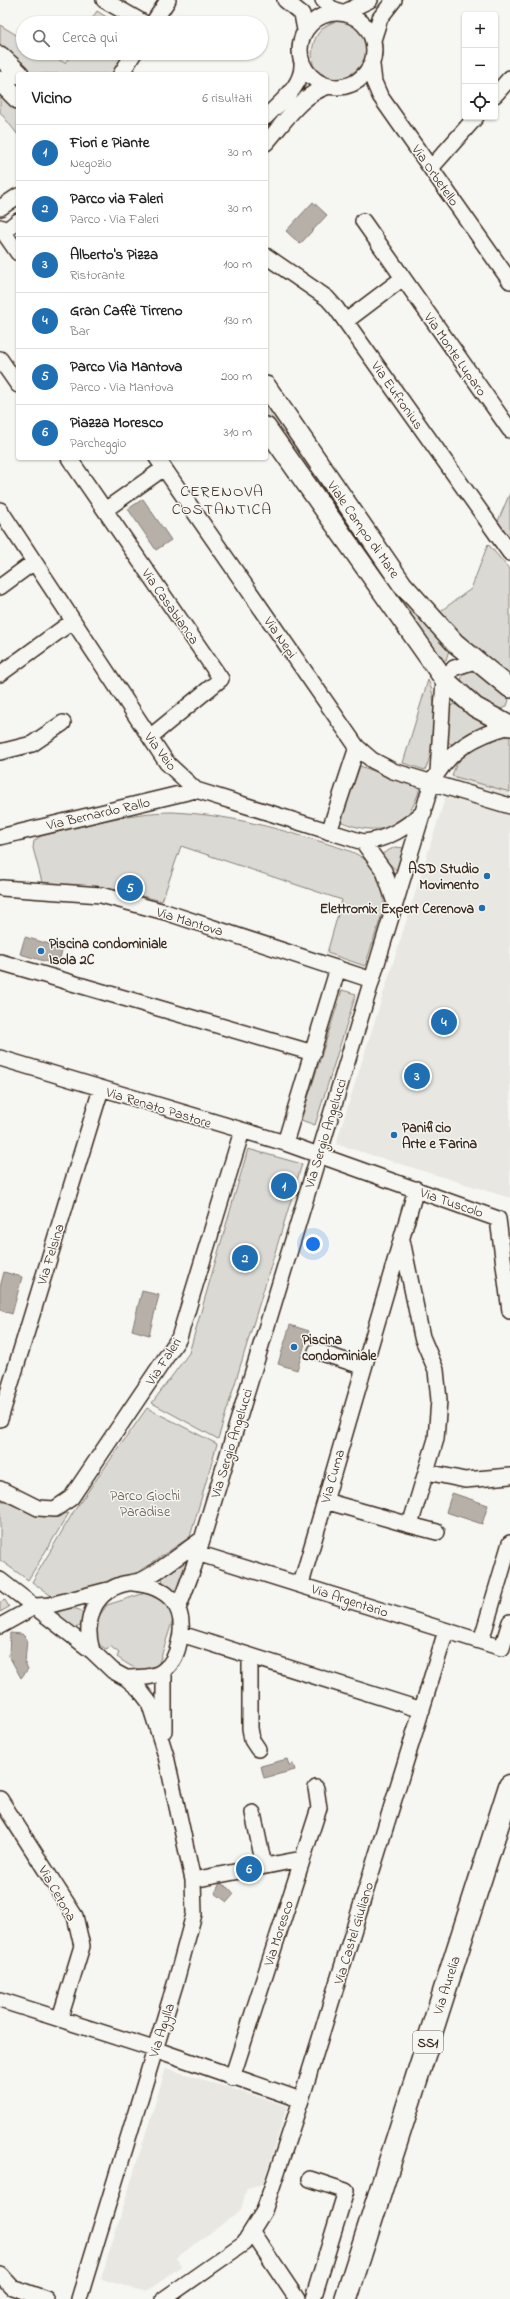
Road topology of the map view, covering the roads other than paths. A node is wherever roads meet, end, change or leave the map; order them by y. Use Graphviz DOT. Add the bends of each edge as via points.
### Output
graph roads {
  1 [pos="104,0"];
  2 [pos="168,0"];
  3 [pos="285,0"];
  4 [pos="323,0"];
  5 [pos="370,0"];
  6 [pos="394,0"];
  7 [pos="342,13"];
  8 [pos="132,16"];
  9 [pos="158,16"];
  10 [pos="306,30"];
  11 [pos="373,40"];
  12 [pos="130,60"];
  13 [pos="302,64"];
  14 [pos="372,64"];
  15 [pos="6,68"];
  16 [pos="122,72"];
  17 [pos="510,78"];
  18 [pos="350,85"];
  19 [pos="329,86"];
  20 [pos="498,92"];
  21 [pos="16,94"];
  22 [pos="380,96"];
  23 [pos="268,115"];
  24 [pos="473,120"];
  25 [pos="268,141"];
  26 [pos="431,168"];
  27 [pos="16,197"];
  28 [pos="0,208"];
  29 [pos="363,221"];
  30 [pos="16,222"];
  31 [pos="2,230"];
  32 [pos="16,250"];
  33 [pos="268,257"];
  34 [pos="403,278"];
  35 [pos="510,281"];
  36 [pos="346,321"];
  37 [pos="0,359"];
  38 [pos="16,382"];
  39 [pos="268,389"];
  40 [pos="268,430"];
  41 [pos="510,430"];
  42 [pos="70,460"];
  43 [pos="160,463"];
  44 [pos="0,510"];
  45 [pos="105,510"];
  46 [pos="510,553"];
  47 [pos="34,562"];
  48 [pos="0,587"];
  49 [pos="73,621"];
  50 [pos="475,661"];
  51 [pos="0,674"];
  52 [pos="444,679"];
  53 [pos="509,686"];
  54 [pos="62,722"];
  55 [pos="510,726"];
  56 [pos="150,737"];
  57 [pos="357,747"];
  58 [pos="0,752"];
  59 [pos="435,777"];
  60 [pos="196,790"];
  61 [pos="510,806"];
  62 [pos="424,811"];
  63 [pos="329,832"];
  64 [pos="0,837"];
  65 [pos="363,842"];
  66 [pos="1,887"];
  67 [pos="395,903"];
  68 [pos="0,962"];
  69 [pos="338,968"];
  70 [pos="372,980"];
  71 [pos="313,1053"];
  72 [pos="0,1058"];
  73 [pos="101,1089"];
  74 [pos="242,1131"];
  75 [pos="285,1143"];
  76 [pos="318,1154"];
  77 [pos="416,1190"];
  78 [pos="504,1216"];
  79 [pos="402,1238"];
  80 [pos="510,1311"];
  81 [pos="316,1352"];
  82 [pos="364,1367"];
  83 [pos="0,1419"];
  84 [pos="427,1472"];
  85 [pos="510,1476"];
  86 [pos="0,1489"];
  87 [pos="325,1501"];
  88 [pos="410,1525"];
  89 [pos="437,1532"];
  90 [pos="510,1543"];
  91 [pos="199,1547"];
  92 [pos="132,1583"];
  93 [pos="301,1584"];
  94 [pos="3,1587"];
  95 [pos="109,1590"];
  96 [pos="36,1606"];
  97 [pos="178,1609"];
  98 [pos="510,1622"];
  99 [pos="0,1626"];
  100 [pos="446,1631"];
  101 [pos="181,1634"];
  102 [pos="481,1641"];
  103 [pos="92,1651"];
  104 [pos="250,1656"];
  105 [pos="164,1671"];
  106 [pos="126,1678"];
  107 [pos="422,1710"];
  108 [pos="258,1749"];
  109 [pos="166,1756"];
  110 [pos="510,1786"];
  111 [pos="316,1788"];
  112 [pos="0,1799"];
  113 [pos="253,1814"];
  114 [pos="302,1859"];
  115 [pos="264,1866"];
  116 [pos="193,1880"];
  117 [pos="0,2000"];
  118 [pos="60,2018"];
  119 [pos="157,2050"];
  120 [pos="232,2078"];
  121 [pos="301,2100"];
  122 [pos="310,2179"];
  123 [pos="252,2232"];
  124 [pos="0,2274"];
  125 [pos="46,2299"];
  126 [pos="79,2299"];
  127 [pos="164,2299"];
  128 [pos="297,2299"];
  129 [pos="313,2299"];
  130 [pos="346,2299"];
  1 -- 8 [label="street"];
  2 -- 9 [label="street"];
  3 -- 10 [label="street" via="302,14"];
  4 -- 7 [label="street" via="331,8"];
  5 -- 7 [label="street"];
  6 -- 11 [label="street" via="380,18"];
  7 -- 10 [label="street" via="324,14"];
  7 -- 11 [label="street" via="361,21 368,28"];
  10 -- 13 [label="street" via="301,45"];
  11 -- 14 [label="street"];
  12 -- 16 [label="street"];
  13 -- 19 [label="street" via="314,80"];
  13 -- 23 [label="street" via="301,76 296,85"];
  14 -- 18 [label="street" via="361,79"];
  14 -- 22 [label="street, Via Orbetello" via="374,82"];
  15 -- 21 [label="street"];
  17 -- 20 [label="street"];
  18 -- 19 [label="street"];
  18 -- 22 [label="street"];
  19 -- 25 [label="street" via="317,90 306,98"];
  22 -- 26 [label="street, Via Orbetello"];
  24 -- 26 [label="street"];
  26 -- 35 [label="street, Via Orbetello"];
  27 -- 28 [label="street"];
  29 -- 34 [label="street, Via Monte Luparo"];
  30 -- 31 [label="street"];
  31 -- 32 [label="street"];
  33 -- 36 [label="street, Via Eufronius" via="327,298"];
  34 -- 36 [label="street"];
  34 -- 41 [label="street, Via Monte Luparo"];
  36 -- 46 [label="street, Via Eufronius"];
  37 -- 38 [label="street"];
  39 -- 50 [label="street, Viale Campo di Mare" via="402,584 441,630"];
  40 -- 52 [label="street, Viale Campo di Mare"];
  42 -- 45 [label="street, Via Casabianca"];
  43 -- 45 [label="street"];
  43 -- 57 [label="street, Via Nepi"];
  44 -- 47 [label="street, Via Veio"];
  45 -- 56 [label="street, Via Casabianca" via="221,679"];
  47 -- 48 [label="street"];
  47 -- 49 [label="street, Via Veio"];
  49 -- 51 [label="street"];
  49 -- 56 [label="street, Via Veio"];
  50 -- 52 [label="street" via="454,668"];
  50 -- 53 [label="street, Viale Campo di Mare"];
  52 -- 55 [label="street, Viale Campo di Mare" via="474,707"];
  52 -- 59 [label="street"];
  54 -- 58 [label="street" via="32,744"];
  55 -- 59 [label="street" via="468,742 449,758"];
  56 -- 60 [label="street, Via Veio" via="167,763"];
  57 -- 59 [label="street, Via Nepi" via="372,760 393,771"];
  57 -- 63 [label="street"];
  59 -- 61 [label="street, Via Nepi"];
  59 -- 62 [label="street, Via Sergio Angelucci"];
  60 -- 63 [label="street, Via Veio"];
  60 -- 64 [label="street, Via Bernardo Rallo"];
  62 -- 65 [label="street" via="399,831"];
  62 -- 67 [label="street, Via Sergio Angelucci"];
  63 -- 65 [label="street, Via Veio"];
  65 -- 67 [label="street" via="384,871"];
  66 -- 69 [label="street, Via Mantova" via="101,896 165,912"];
  67 -- 70 [label="street, Via Sergio Angelucci"];
  68 -- 71 [label="street"];
  69 -- 70 [label="street, Via Mantova"];
  69 -- 71 [label="street"];
  70 -- 76 [label="street, Via Sergio Angelucci"];
  71 -- 75 [label="street"];
  72 -- 73 [label="street, Via Renato Pastore"];
  73 -- 74 [label="street, Via Renato Pastore"];
  73 -- 83 [label="street, Via Felsina"];
  74 -- 75 [label="street, Via Renato Pastore"];
  74 -- 86 [label="street, Via Faleri" via="179,1338 71,1498 55,1509 38,1508"];
  75 -- 76 [label="street, Via Renato Pastore"];
  76 -- 77 [label="street, Via Tuscolo"];
  76 -- 91 [label="street, Via Sergio Angelucci"];
  77 -- 78 [label="street, Via Tuscolo"];
  77 -- 79 [label="street, Via Cuma"];
  78 -- 80 [label="street, Via Tuscolo"];
  79 -- 82 [label="street, Via Cuma"];
  79 -- 84 [label="street" via="422,1337 433,1359 438,1377 439,1426"];
  81 -- 82 [label="street"];
  82 -- 87 [label="street, Via Cuma"];
  84 -- 85 [label="street" via="465,1480"];
  84 -- 88 [label="street"];
  87 -- 88 [label="street"];
  87 -- 93 [label="street, Via Cuma"];
  88 -- 89 [label="street"];
  90 -- 102 [label="street"];
  91 -- 92 [label="street" via="144,1579"];
  91 -- 93 [label="street, Via Argentario"];
  91 -- 97 [label="street, Via Sergio Angelucci"];
  92 -- 95 [label="street"];
  92 -- 97 [label="street" via="146,1584 159,1589"];
  93 -- 100 [label="street, Via Argentario"];
  94 -- 96 [label="street"];
  95 -- 96 [label="street"];
  95 -- 103 [label="street" via="99,1599 90,1617 88,1638"];
  96 -- 99 [label="street"];
  96 -- 103 [label="street"];
  97 -- 101 [label="street" via="182,1623"];
  98 -- 102 [label="street, Via Argentario" via="502,1648"];
  100 -- 102 [label="street, Via Argentario"];
  100 -- 107 [label="street, Via Castel Giuliano"];
  101 -- 104 [label="street"];
  101 -- 105 [label="street" via="172,1662"];
  103 -- 106 [label="street" via="112,1671"];
  104 -- 107 [label="street"];
  104 -- 108 [label="street" via="250,1728 252,1740"];
  105 -- 106 [label="street" via="150,1677"];
  105 -- 109 [label="street" via="162,1715"];
  106 -- 109 [label="street" via="149,1702"];
  107 -- 121 [label="street, Via Castel Giuliano"];
  109 -- 116 [label="street, Via Agylla"];
  110 -- 130 [label="main road, Via Aurelia / SS1"];
  111 -- 114 [label="street, Via Moresco" via="319,1808"];
  112 -- 118 [label="street, Via Cetona" via="75,1916 82,1946"];
  113 -- 115 [label="street"];
  114 -- 115 [label="street"];
  114 -- 120 [label="street, Via Moresco"];
  115 -- 116 [label="street"];
  116 -- 119 [label="street, Via Agylla" via="194,1914"];
  117 -- 118 [label="street"];
  118 -- 119 [label="street"];
  119 -- 120 [label="street"];
  119 -- 126 [label="street, Via Agylla"];
  120 -- 121 [label="street"];
  121 -- 123 [label="street, Via Castel Giuliano" via="264,2211"];
  122 -- 129 [label="street" via="346,2191"];
  123 -- 127 [label="street, Via Castel Giuliano" via="244,2243"];
  123 -- 128 [label="street"];
  124 -- 125 [label="street" via="12,2287"];
}
